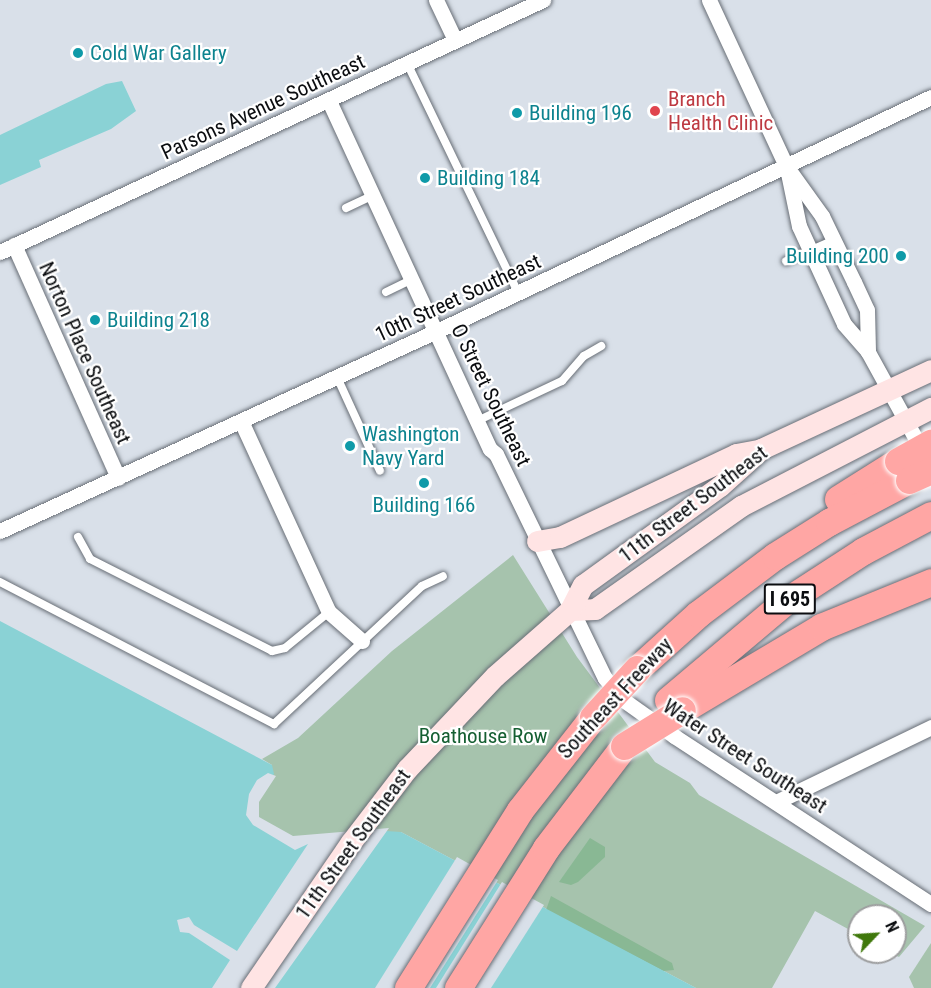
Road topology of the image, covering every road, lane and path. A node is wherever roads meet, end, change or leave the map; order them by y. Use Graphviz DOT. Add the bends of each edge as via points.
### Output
graph roads {
  1 [pos="436,0"];
  2 [pos="543,0"];
  3 [pos="709,0"];
  4 [pos="455,40"];
  5 [pos="407,63"];
  6 [pos="931,97"];
  7 [pos="329,101"];
  8 [pos="786,166"];
  9 [pos="372,196"];
  10 [pos="346,208"];
  11 [pos="834,240"];
  12 [pos="7,248"];
  13 [pos="810,250"];
  14 [pos="786,261"];
  15 [pos="411,280"];
  16 [pos="386,292"];
  17 [pos="518,293"];
  18 [pos="435,332"];
  19 [pos="601,346"];
  20 [pos="868,352"];
  21 [pos="931,370"];
  22 [pos="337,377"];
  23 [pos="887,391"];
  24 [pos="931,408"];
  25 [pos="905,420"];
  26 [pos="241,422"];
  27 [pos="477,422"];
  28 [pos="931,443"];
  29 [pos="761,449"];
  30 [pos="917,470"];
  31 [pos="380,471"];
  32 [pos="118,478"];
  33 [pos="929,516"];
  34 [pos="0,531"];
  35 [pos="78,537"];
  36 [pos="537,541"];
  37 [pos="443,576"];
  38 [pos="0,582"];
  39 [pos="931,582"];
  40 [pos="570,610"];
  41 [pos="330,612"];
  42 [pos="362,641"];
  43 [pos="675,705"];
  44 [pos="931,727"];
  45 [pos="776,802"];
  46 [pos="931,904"];
  47 [pos="252,988"];
  48 [pos="408,988"];
  49 [pos="458,988"];
  1 -- 4 [label="street"];
  2 -- 4 [label="street, Parsons Avenue Southeast"];
  3 -- 8 [label="street"];
  4 -- 5 [label="street, Parsons Avenue Southeast"];
  5 -- 7 [label="street, Parsons Avenue Southeast"];
  5 -- 17 [label="lane"];
  6 -- 8 [label="street, 10th Street Southeast"];
  7 -- 9 [label="street, O Street Southeast"];
  7 -- 12 [label="street, Parsons Avenue Southeast"];
  8 -- 11 [label="street"];
  8 -- 13 [label="street" via="799,226"];
  8 -- 17 [label="street, 10th Street Southeast"];
  9 -- 10 [label="lane"];
  9 -- 15 [label="street, O Street Southeast"];
  11 -- 13 [label="lane"];
  11 -- 20 [label="street" via="867,310"];
  12 -- 32 [label="street, Norton Place Southeast"];
  13 -- 14 [label="lane"];
  13 -- 20 [label="street" via="844,324"];
  15 -- 16 [label="lane"];
  15 -- 18 [label="street, O Street Southeast"];
  17 -- 18 [label="street, 10th Street Southeast"];
  18 -- 22 [label="street, 10th Street Southeast"];
  18 -- 27 [label="street, O Street Southeast"];
  19 -- 27 [label="lane" via="584,356 562,381"];
  20 -- 23 [label="street"];
  21 -- 23 [label="main road, 11th Street Southeast"];
  22 -- 26 [label="street, 10th Street Southeast"];
  22 -- 31 [label="lane"];
  23 -- 25 [label="street"];
  23 -- 29 [label="main road, 11th Street Southeast"];
  24 -- 25 [label="main road, 11th Street Southeast"];
  25 -- 30 [label="street"];
  25 -- 40 [label="main road, 11th Street Southeast" via="741,506 595,609"];
  26 -- 32 [label="street, 10th Street Southeast"];
  26 -- 41 [label="street"];
  27 -- 36 [label="street, O Street Southeast"];
  28 -- 30 [label="highway, Southeast Freeway, bridge"];
  29 -- 36 [label="main road" via="736,454 560,537"];
  29 -- 40 [label="main road, 11th Street Southeast" via="720,486 583,585"];
  30 -- 48 [label="highway, Southeast Freeway / I 695, bridge" via="775,556 698,614 637,669 592,717 498,843"];
  32 -- 34 [label="street, 10th Street Southeast"];
  33 -- 43 [label="highway, Southeast Freeway / I 695" via="863,550 783,603"];
  35 -- 41 [label="lane" via="90,559 272,651 285,648"];
  36 -- 40 [label="street, O Street Southeast"];
  37 -- 42 [label="lane" via="422,586"];
  38 -- 42 [label="lane" via="274,724"];
  39 -- 43 [label="highway" via="820,627"];
  40 -- 45 [label="street, Water Street Southeast" via="596,664 622,699"];
  40 -- 47 [label="main road, 11th Street Southeast" via="495,676 421,753 351,842"];
  41 -- 42 [label="street"];
  43 -- 49 [label="highway, Southeast Freeway / I 695, bridge" via="624,746 535,866"];
  44 -- 45 [label="street"];
  45 -- 46 [label="street, Water Street Southeast"];
}
